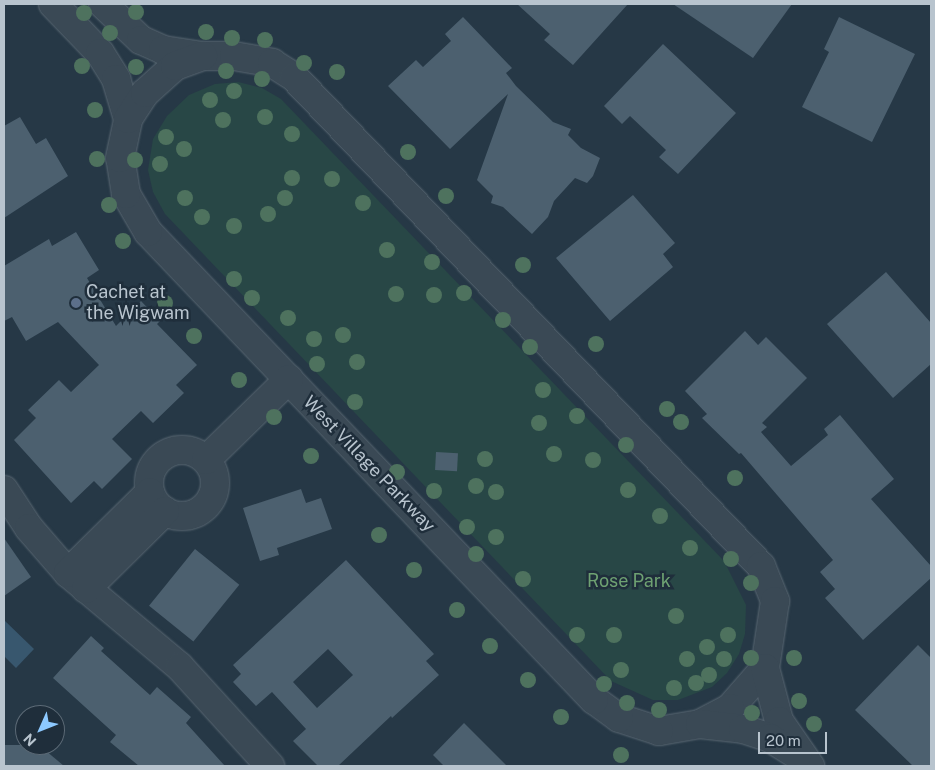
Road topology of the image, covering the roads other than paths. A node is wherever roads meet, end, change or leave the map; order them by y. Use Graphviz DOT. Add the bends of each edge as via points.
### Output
graph roads {
  1 [pos="53,4"];
  2 [pos="103,4"];
  3 [pos="203,56"];
  4 [pos="128,119"];
  5 [pos="289,379"];
  6 [pos="206,460"];
  7 [pos="4,490"];
  8 [pos="157,502"];
  9 [pos="77,581"];
  10 [pos="766,668"];
  11 [pos="700,724"];
  12 [pos="806,762"];
  13 [pos="270,766"];
  1 -- 4 [label="street, West Village Parkway" via="100,53 116,79"];
  2 -- 3 [label="street, West Village Parkway" via="141,40 163,50"];
  3 -- 4 [label="street, West Village Parkway" via="175,66 145,93"];
  3 -- 10 [label="street, West Village Parkway" via="234,56 272,63 294,76 761,566 775,601"];
  4 -- 5 [label="street, West Village Parkway" via="121,167 126,194 148,232"];
  5 -- 6 [label="street"];
  5 -- 11 [label="street, West Village Parkway" via="594,700 619,718 659,731"];
  6 -- 8 [label="street" via="187,450 165,453 151,470"];
  6 -- 8 [label="street" via="215,480 210,500 193,514 183,516"];
  7 -- 9 [label="street" via="29,528"];
  8 -- 9 [label="street"];
  9 -- 13 [label="street" via="180,667"];
  10 -- 11 [label="street, West Village Parkway" via="730,708"];
  10 -- 12 [label="street, West Village Parkway" via="779,721"];
  11 -- 12 [label="street, West Village Parkway" via="743,729 770,738"];
}
